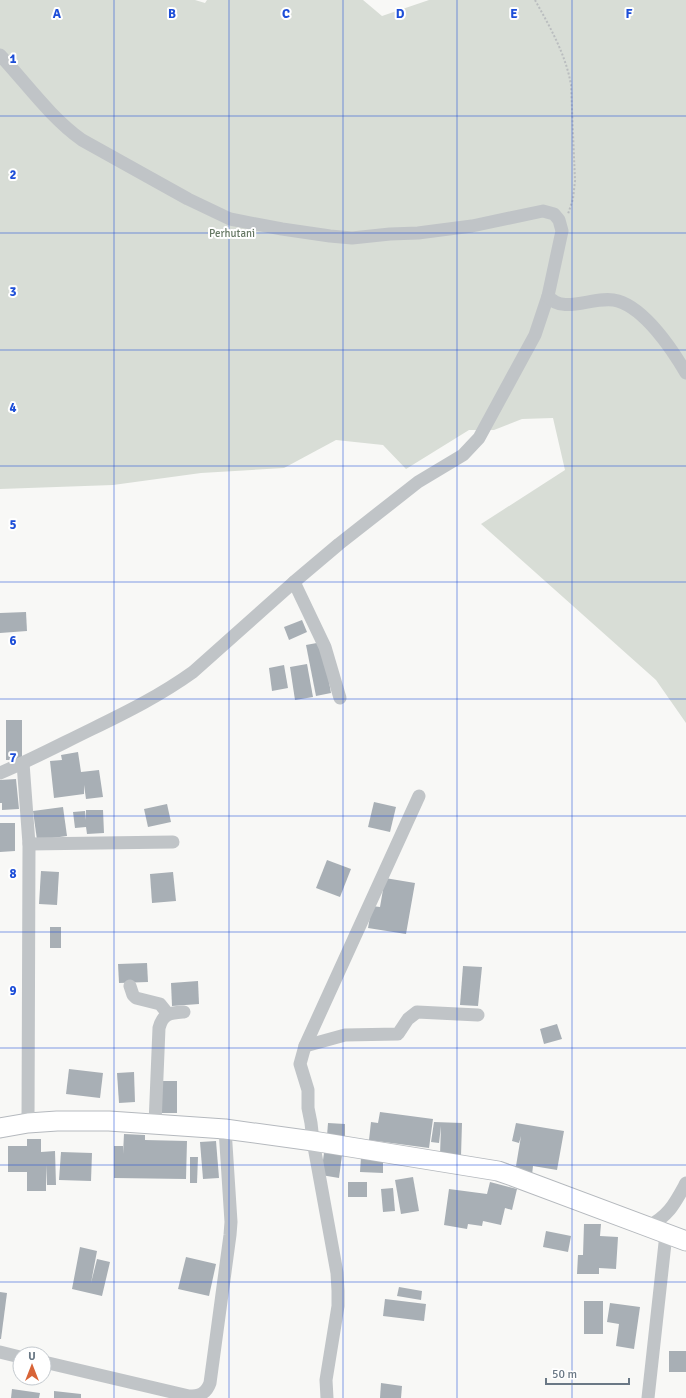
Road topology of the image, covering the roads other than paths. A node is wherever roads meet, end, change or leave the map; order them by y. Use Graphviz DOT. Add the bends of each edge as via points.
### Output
graph roads {
  1 [pos="0,55"];
  2 [pos="548,296"];
  3 [pos="686,373"];
  4 [pos="294,582"];
  5 [pos="340,698"];
  6 [pos="23,763"];
  7 [pos="0,773"];
  8 [pos="419,796"];
  9 [pos="173,842"];
  10 [pos="29,844"];
  11 [pos="130,986"];
  12 [pos="184,1012"];
  13 [pos="168,1014"];
  14 [pos="478,1015"];
  15 [pos="305,1046"];
  16 [pos="28,1122"];
  17 [pos="154,1124"];
  18 [pos="0,1128"];
  19 [pos="225,1129"];
  20 [pos="312,1141"];
  21 [pos="686,1182"];
  22 [pos="647,1227"];
  23 [pos="666,1234"];
  24 [pos="686,1241"];
  25 [pos="0,1352"];
  26 [pos="12,1355"];
  27 [pos="52,1364"];
  28 [pos="327,1398"];
  29 [pos="648,1398"];
  1 -- 2 [label="street" via="57,119 82,140 188,199 230,219 298,232 352,238 461,228 543,210 554,214 561,225 562,237"];
  2 -- 3 [label="street" via="555,303 566,305 599,299 625,303 646,319 670,347"];
  2 -- 4 [label="street" via="535,335 479,438 471,448 418,482"];
  4 -- 5 [label="street" via="325,647"];
  4 -- 6 [label="street" via="176,685"];
  6 -- 7 [label="street"];
  6 -- 10 [label="street"];
  8 -- 15 [label="street"];
  9 -- 10 [label="street"];
  10 -- 16 [label="street"];
  11 -- 13 [label="street" via="136,998 160,1004"];
  12 -- 13 [label="street"];
  13 -- 17 [label="street" via="159,1028"];
  14 -- 15 [label="street" via="417,1012 408,1018 398,1034 345,1035"];
  15 -- 20 [label="street" via="300,1064 308,1090"];
  16 -- 17 [label="street" via="109,1121"];
  16 -- 18 [label="street"];
  17 -- 19 [label="street"];
  19 -- 20 [label="street"];
  19 -- 27 [label="street" via="231,1222 208,1389 201,1395 188,1396"];
  20 -- 22 [label="street" via="498,1172"];
  20 -- 28 [label="street" via="337,1273 338,1306 326,1380"];
  21 -- 22 [label="street" via="674,1206 657,1222"];
  22 -- 23 [label="street"];
  23 -- 24 [label="street"];
  23 -- 29 [label="street"];
  25 -- 26 [label="street"];
}
